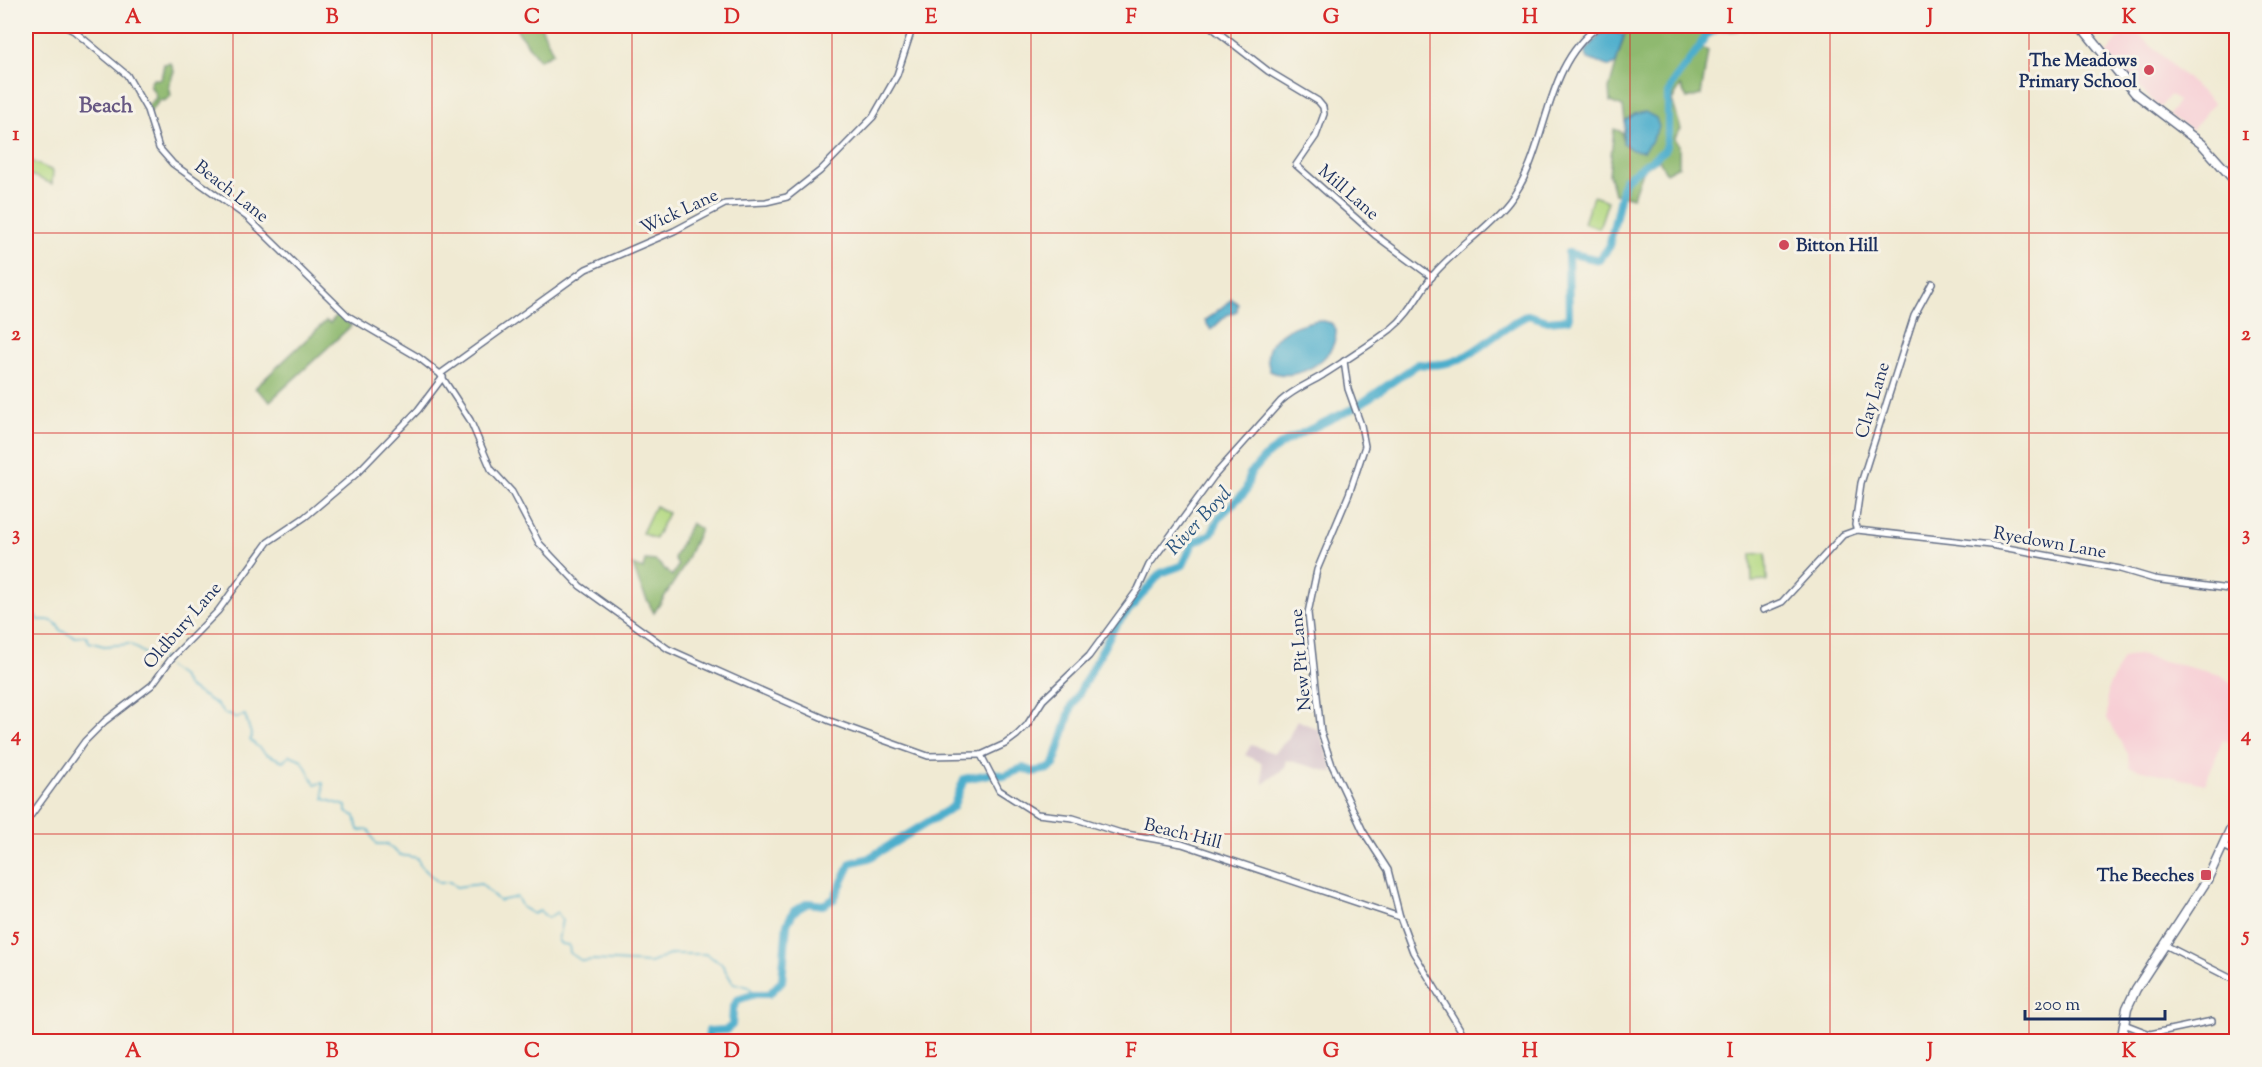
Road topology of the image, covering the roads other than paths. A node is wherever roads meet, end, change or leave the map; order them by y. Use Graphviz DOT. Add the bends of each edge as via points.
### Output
graph roads {
  1 [pos="64,26"];
  2 [pos="913,26"];
  3 [pos="1210,26"];
  4 [pos="1599,26"];
  5 [pos="2081,26"];
  6 [pos="2236,182"];
  7 [pos="1432,277"];
  8 [pos="1932,283"];
  9 [pos="1344,360"];
  10 [pos="442,375"];
  11 [pos="1857,530"];
  12 [pos="2236,590"];
  13 [pos="1763,610"];
  14 [pos="981,755"];
  15 [pos="2236,817"];
  16 [pos="26,822"];
  17 [pos="2223,846"];
  18 [pos="2236,852"];
  19 [pos="1400,917"];
  20 [pos="2165,945"];
  21 [pos="2236,978"];
  22 [pos="2211,1021"];
  23 [pos="2124,1024"];
  24 [pos="1468,1041"];
  25 [pos="2121,1041"];
  1 -- 10 [label="street, Beach Lane" via="128,75 147,110 159,148 173,164 247,217 348,316"];
  2 -- 10 [label="street, Wick Lane" via="897,75 873,117 820,171 787,197 726,204 586,269"];
  3 -- 7 [label="street, Mill Lane" via="1323,107 1322,123 1296,165 1375,234"];
  4 -- 7 [label="street" via="1578,44 1559,81 1519,189 1496,218"];
  5 -- 6 [label="main road" via="2135,93 2202,144"];
  7 -- 9 [label="street" via="1406,316"];
  8 -- 11 [label="street, Clay Lane" via="1914,316 1861,483"];
  9 -- 14 [label="street" via="1281,401 1214,476 1089,656 1047,696 1017,735"];
  9 -- 19 [label="street, New Pit Lane" via="1351,403 1365,438 1362,461 1317,570 1309,600 1309,623 1325,745 1356,817 1388,870"];
  10 -- 14 [label="street" via="470,420 491,469 512,492 547,554 580,586 658,643 781,700 905,749 943,758"];
  10 -- 16 [label="street, Oldbury Lane" via="411,417 356,474 305,518 268,542 218,611 148,689 96,729"];
  11 -- 12 [label="street, Ryedown Lane" via="1991,545 2154,579"];
  11 -- 13 [label="street" via="1844,536 1782,602"];
  14 -- 19 [label="street, Beach Hill" via="999,790 1037,814 1073,818 1121,833 1182,844"];
  15 -- 17 [label="main road"];
  17 -- 18 [label="street"];
  17 -- 20 [label="main road" via="2195,900"];
  19 -- 24 [label="street, New Pit Lane" via="1418,962"];
  20 -- 21 [label="street"];
  20 -- 23 [label="main road" via="2136,989"];
  22 -- 23 [label="street" via="2204,1019 2150,1034"];
  23 -- 25 [label="main road"];
}
